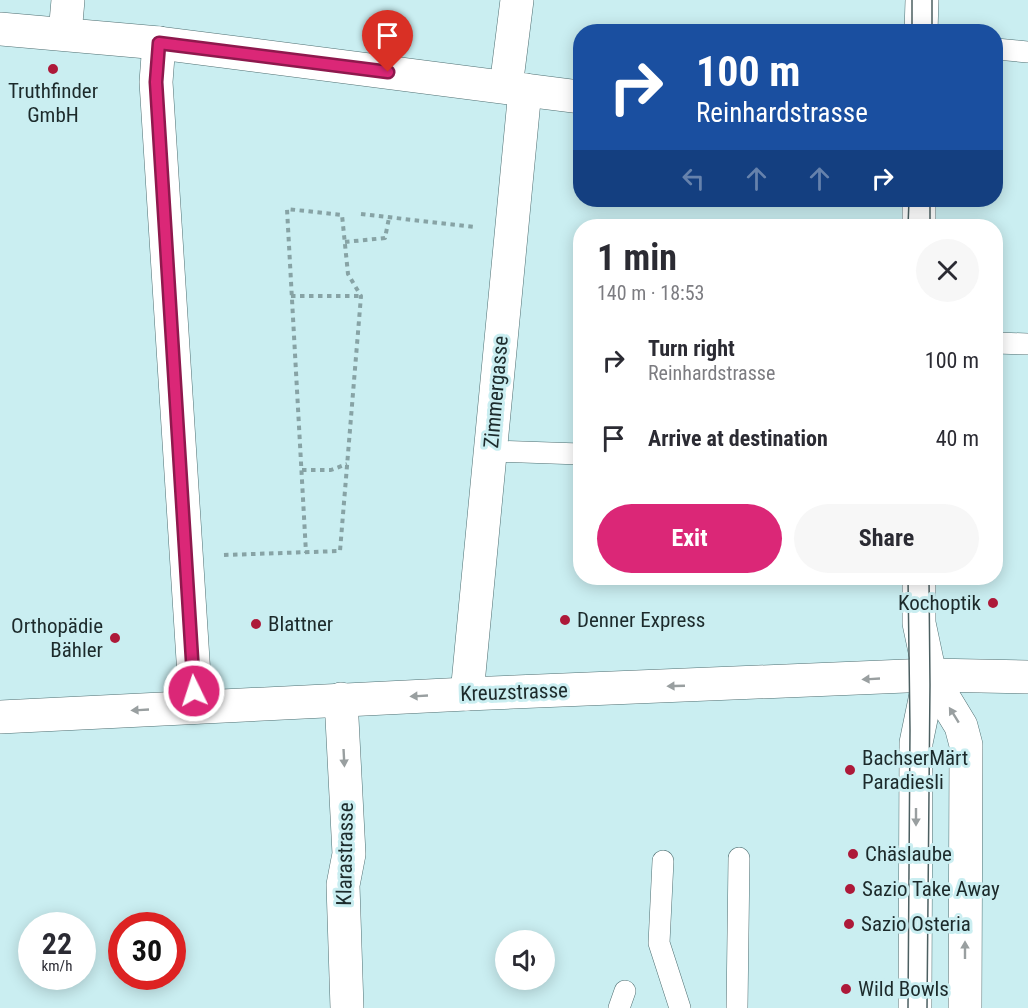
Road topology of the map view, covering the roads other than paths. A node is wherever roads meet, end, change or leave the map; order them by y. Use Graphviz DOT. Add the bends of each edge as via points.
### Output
graph roads {
  1 [pos="68,0"];
  2 [pos="517,0"];
  3 [pos="922,0"];
  4 [pos="921,24"];
  5 [pos="0,29"];
  6 [pos="65,34"];
  7 [pos="159,43"];
  8 [pos="1003,50"];
  9 [pos="1028,52"];
  10 [pos="515,88"];
  11 [pos="573,96"];
  12 [pos="1003,343"];
  13 [pos="1028,344"];
  14 [pos="491,451"];
  15 [pos="573,454"];
  16 [pos="919,585"];
  17 [pos="930,675"];
  18 [pos="1028,676"];
  19 [pos="468,693"];
  20 [pos="341,699"];
  21 [pos="196,707"];
  22 [pos="0,717"];
  23 [pos="739,858"];
  24 [pos="663,861"];
  25 [pos="347,1008"];
  26 [pos="680,1008"];
  27 [pos="737,1008"];
  28 [pos="915,1008"];
  29 [pos="965,1008"];
  1 -- 6 [label="street"];
  2 -- 10 [label="street, Zimmergasse"];
  3 -- 4 [label="street"];
  5 -- 6 [label="street"];
  6 -- 7 [label="street"];
  7 -- 10 [label="street"];
  7 -- 21 [label="street" via="156,82"];
  8 -- 9 [label="lane"];
  10 -- 11 [label="street"];
  10 -- 14 [label="street, Zimmergasse"];
  12 -- 13 [label="lane"];
  14 -- 15 [label="lane"];
  14 -- 19 [label="street, Zimmergasse"];
  16 -- 17 [label="street" via="919,623"];
  17 -- 18 [label="street, Kreuzstrasse"];
  17 -- 19 [label="street, Kreuzstrasse, one-way"];
  17 -- 28 [label="street, one-way" via="916,743"];
  29 -- 17 [label="street, one-way" via="966,745 961,726"];
  19 -- 20 [label="street, Kreuzstrasse, one-way"];
  20 -- 21 [label="street, Kreuzstrasse"];
  20 -- 25 [label="street, Klarastrasse, one-way" via="349,854 343,885"];
  21 -- 22 [label="street, Kreuzstrasse, one-way"];
  23 -- 27 [label="lane"];
  24 -- 26 [label="lane" via="659,943"];
}
